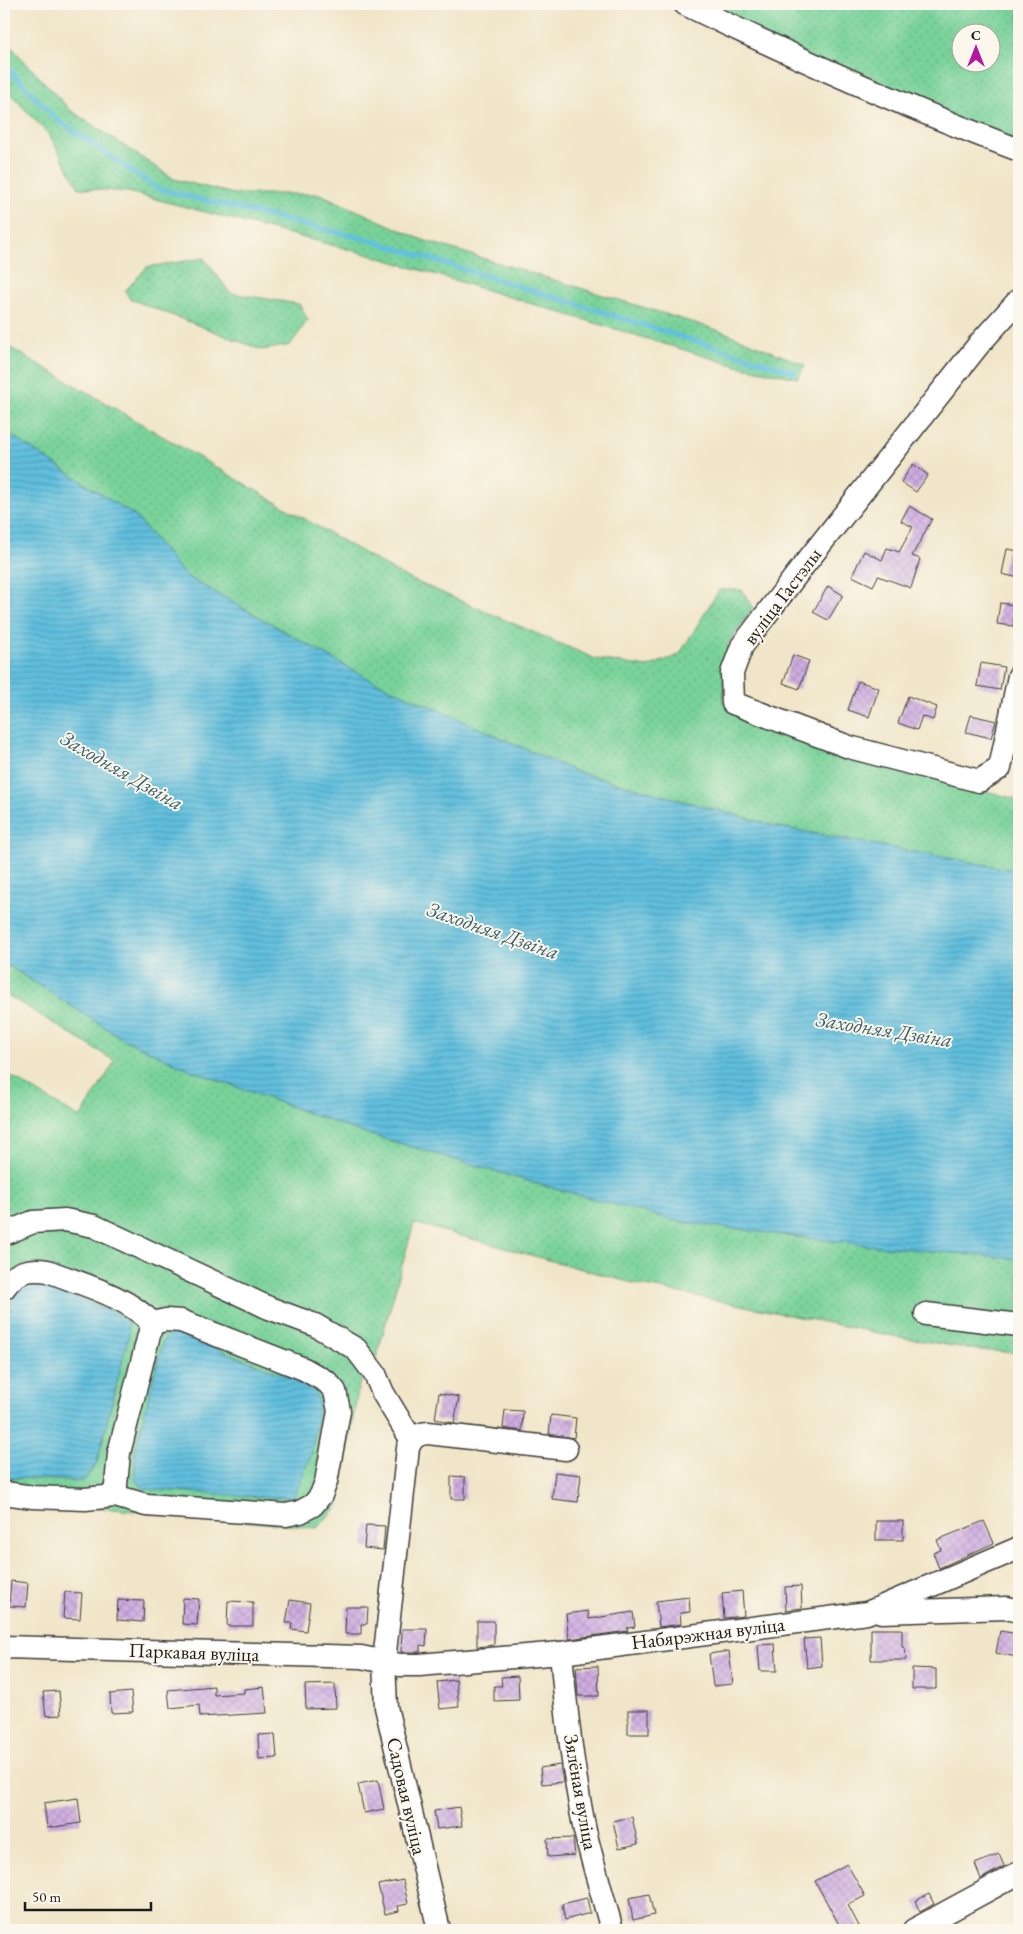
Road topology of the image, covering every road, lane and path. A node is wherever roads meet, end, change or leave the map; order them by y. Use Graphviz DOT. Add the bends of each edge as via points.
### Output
graph roads {
  1 [pos="685,4"];
  2 [pos="1019,150"];
  3 [pos="1019,300"];
  4 [pos="1019,676"];
  5 [pos="4,1234"];
  6 [pos="4,1288"];
  7 [pos="926,1314"];
  8 [pos="152,1323"];
  9 [pos="1019,1325"];
  10 [pos="411,1440"];
  11 [pos="566,1449"];
  12 [pos="4,1494"];
  13 [pos="115,1496"];
  14 [pos="1019,1548"];
  15 [pos="1019,1611"];
  16 [pos="867,1613"];
  17 [pos="4,1647"];
  18 [pos="561,1652"];
  19 [pos="384,1661"];
  20 [pos="1019,1873"];
  21 [pos="439,1930"];
  22 [pos="612,1930"];
  23 [pos="914,1930"];
  1 -- 2 [label="street" via="937,119"];
  3 -- 4 [label="street, вуліца Гастэлы" via="980,343 742,646 732,673 733,703 849,747 979,781 1000,768"];
  5 -- 10 [label="street" via="33,1222 65,1220 94,1226 269,1308 314,1325 356,1349 375,1374"];
  6 -- 8 [label="street" via="10,1278 21,1272 48,1271 122,1301"];
  7 -- 9 [label="street"];
  8 -- 13 [label="street" via="120,1453"];
  8 -- 13 [label="street" via="181,1321 304,1369 327,1382 335,1391 339,1411 326,1482 313,1505 300,1512 286,1514 146,1505"];
  10 -- 11 [label="street" via="418,1434 428,1433"];
  10 -- 19 [label="street, Садовая вуліца"];
  12 -- 13 [label="street" via="84,1499"];
  14 -- 16 [label="street, Набярэжная вуліца"];
  15 -- 16 [label="street" via="1007,1608"];
  16 -- 18 [label="street, Набярэжная вуліца"];
  17 -- 19 [label="street, Паркавая вуліца" via="361,1657"];
  18 -- 19 [label="street, Набярэжная вуліца" via="419,1665"];
  18 -- 22 [label="street, Зялёная вуліца" via="580,1800"];
  19 -- 21 [label="street, Садовая вуліца" via="386,1707"];
  20 -- 23 [label="street"];
}
